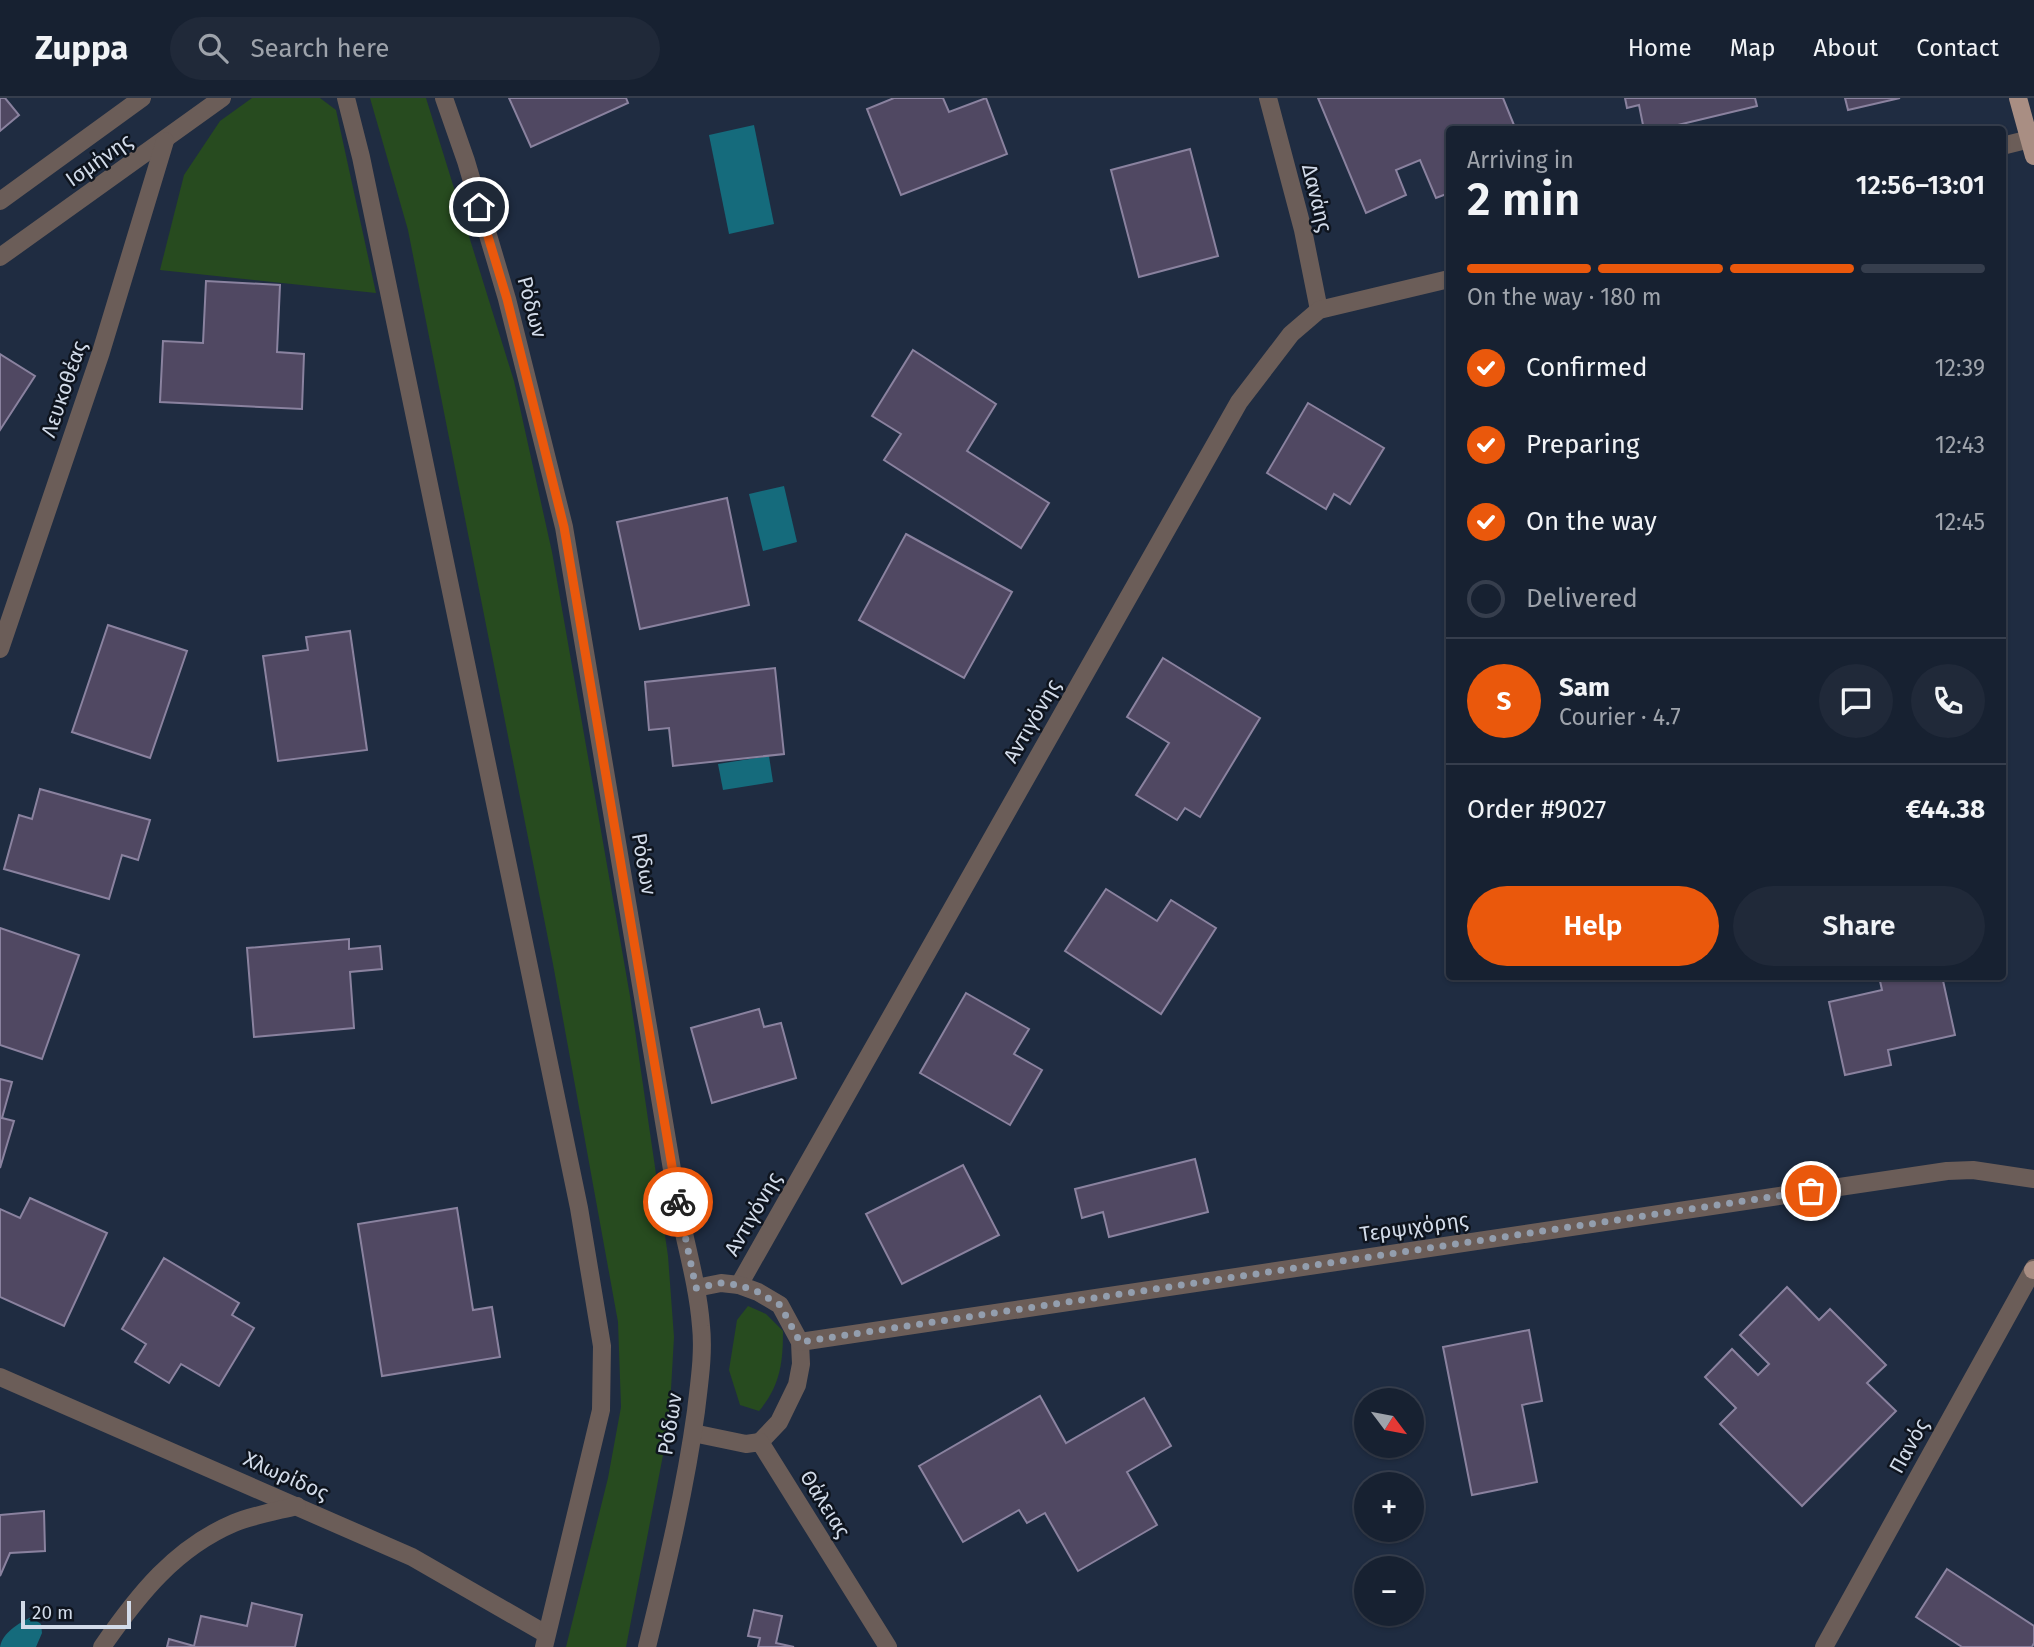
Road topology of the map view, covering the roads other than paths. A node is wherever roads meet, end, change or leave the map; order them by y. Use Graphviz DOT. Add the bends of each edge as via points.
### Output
graph roads {
  1 [pos="142,98"];
  2 [pos="222,98"];
  3 [pos="346,98"];
  4 [pos="444,98"];
  5 [pos="1268,98"];
  6 [pos="2018,98"];
  7 [pos="164,141"];
  8 [pos="2006,146"];
  9 [pos="2032,148"];
  10 [pos="0,201"];
  11 [pos="0,257"];
  12 [pos="1446,280"];
  13 [pos="1319,310"];
  14 [pos="0,649"];
  15 [pos="2034,1179"];
  16 [pos="2034,1269"];
  17 [pos="739,1285"];
  18 [pos="696,1288"];
  19 [pos="800,1342"];
  20 [pos="0,1377"];
  21 [pos="693,1433"];
  22 [pos="760,1442"];
  23 [pos="297,1506"];
  24 [pos="545,1640"];
  25 [pos="102,1647"];
  26 [pos="647,1647"];
  27 [pos="888,1647"];
  28 [pos="1825,1647"];
  1 -- 10 [label="street, Ισμήνης"];
  2 -- 7 [label="street, Ισμήνης"];
  3 -- 24 [label="street" via="579,1208 602,1346 601,1410"];
  4 -- 18 [label="street, Ρόδων" via="507,299 564,527 679,1211"];
  5 -- 13 [label="street, Δανάης"];
  6 -- 9 [label="main road"];
  7 -- 11 [label="street, Ισμήνης"];
  7 -- 14 [label="street, Λευκοθέας" via="101,352"];
  8 -- 9 [label="street"];
  12 -- 13 [label="street, Αντιγόνης"];
  13 -- 17 [label="street, Αντιγόνης" via="1291,334 1239,402"];
  15 -- 19 [label="street, Τερψιχόρης" via="1947,1171"];
  16 -- 28 [label="street, Πανός"];
  17 -- 18 [label="street"];
  17 -- 19 [label="street" via="780,1305"];
  18 -- 21 [label="street, Ρόδων" via="700,1377"];
  19 -- 22 [label="street" via="797,1385 779,1422"];
  20 -- 23 [label="street, Χλωρίδος"];
  21 -- 22 [label="street" via="746,1444"];
  21 -- 26 [label="street, Ρόδων"];
  22 -- 27 [label="street, Θάλειας"];
  23 -- 24 [label="street, Χλωρίδος" via="412,1557"];
  23 -- 25 [label="street" via="236,1522 196,1543 144,1589"];
}
